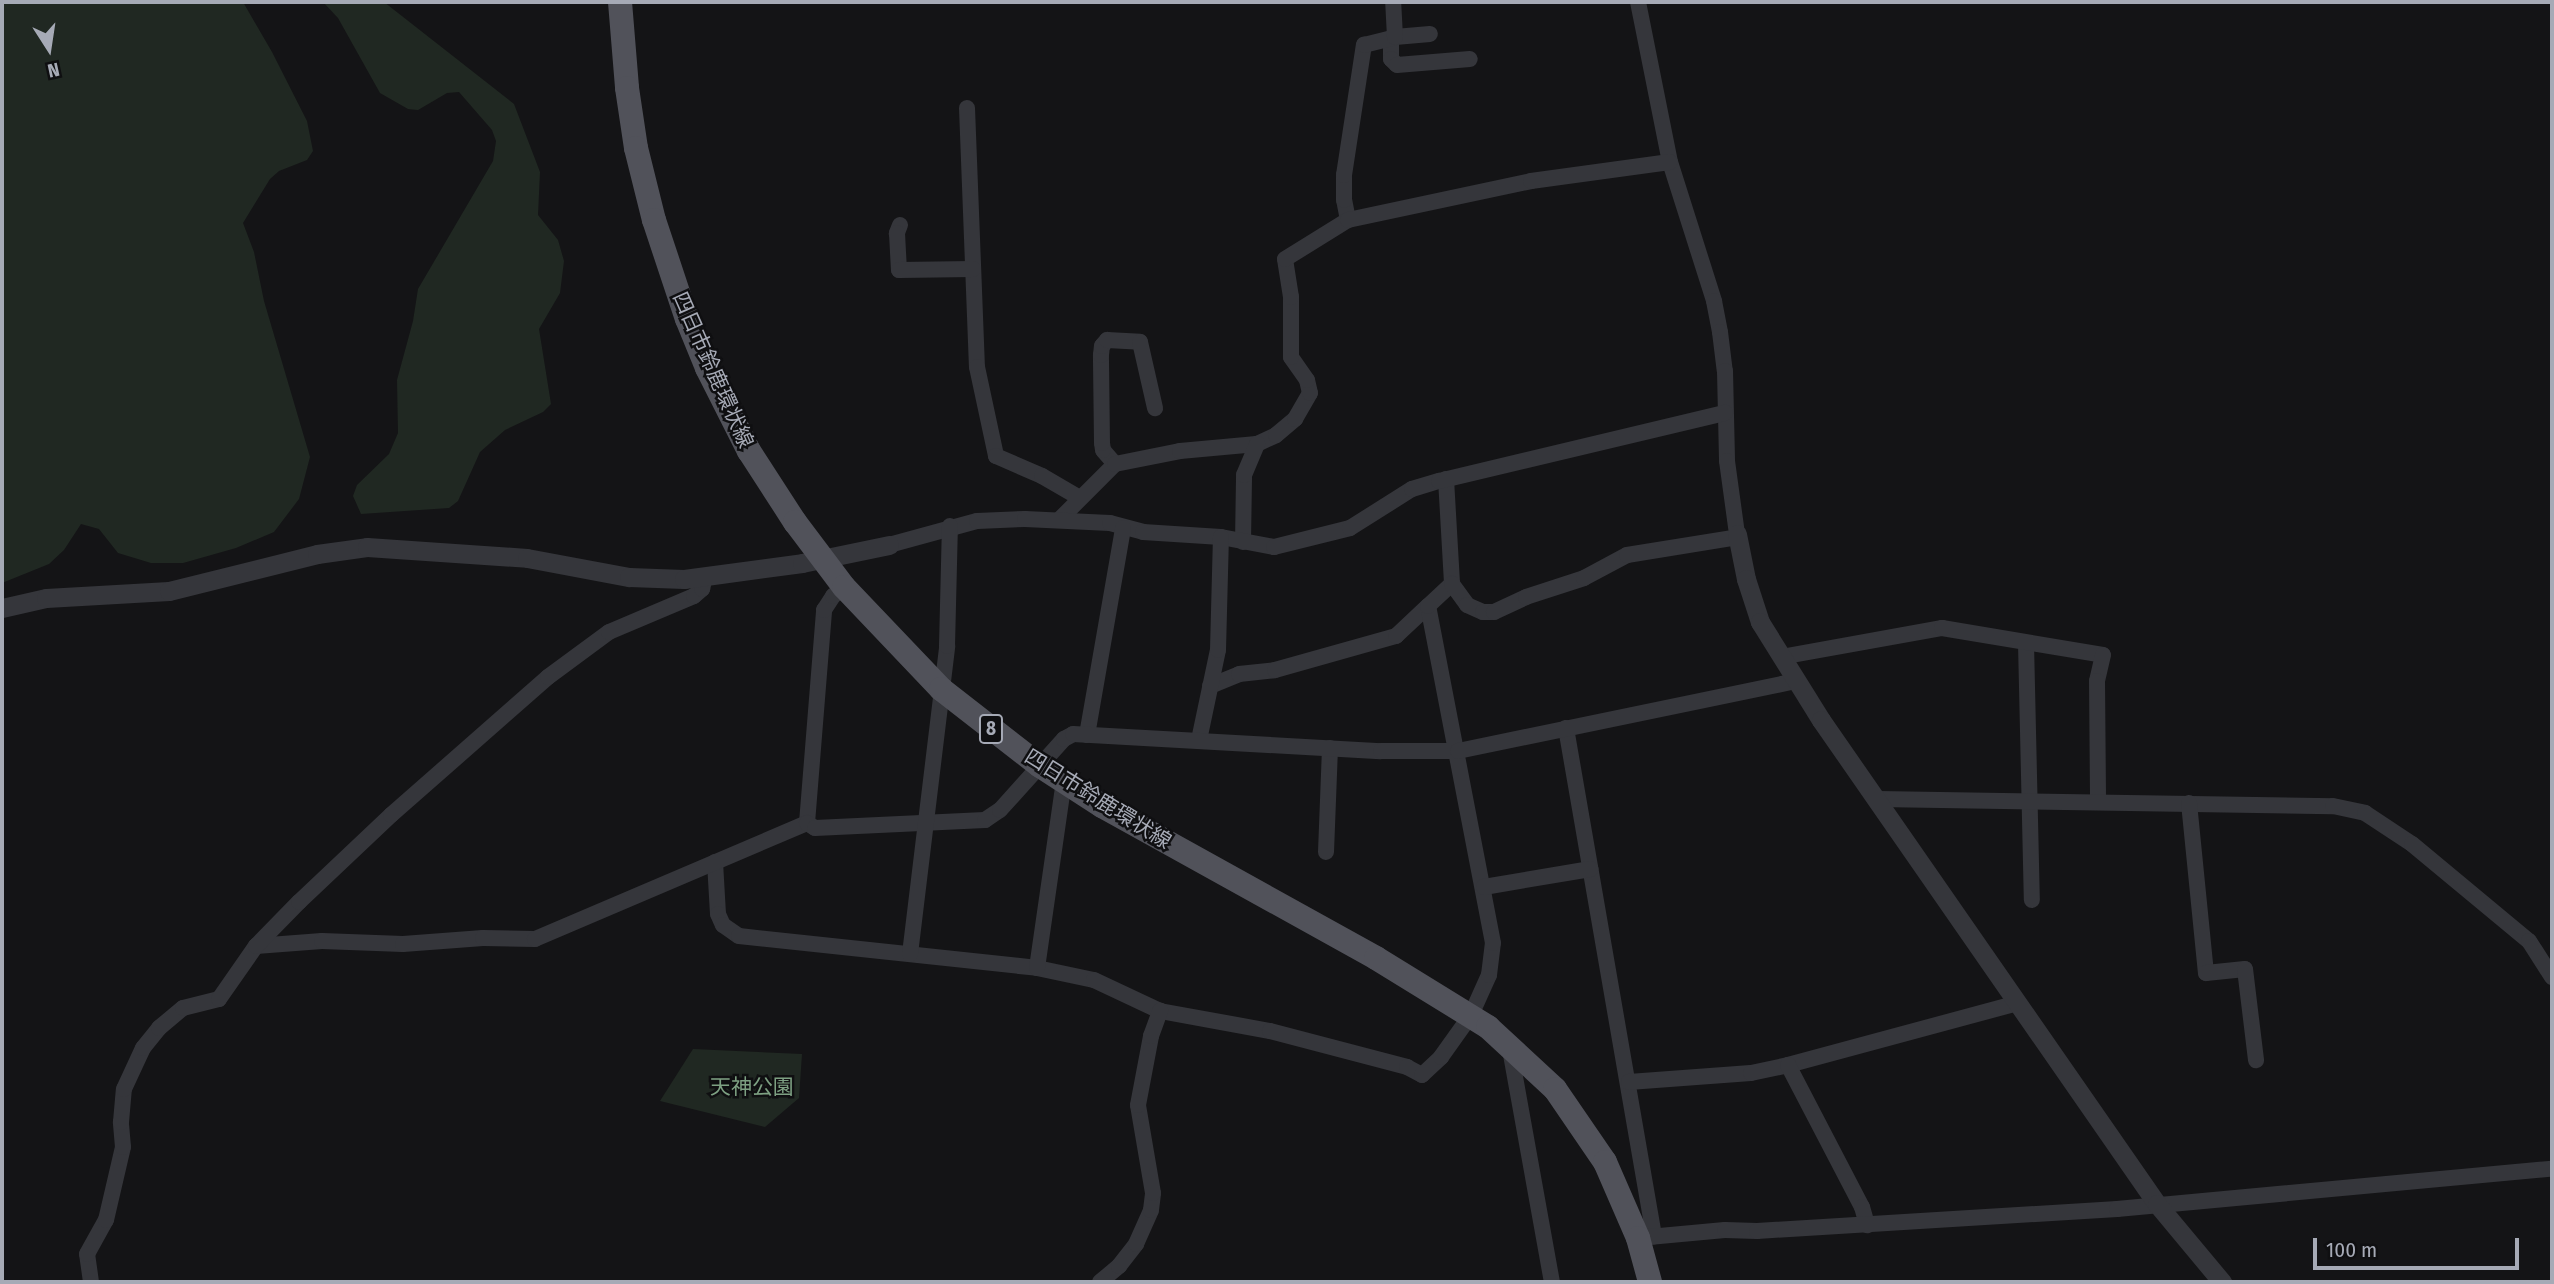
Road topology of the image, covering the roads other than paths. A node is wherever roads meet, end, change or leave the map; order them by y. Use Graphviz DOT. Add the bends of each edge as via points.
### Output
graph roads {
  1 [pos="620,2"];
  2 [pos="1394,2"];
  3 [pos="1637,2"];
  4 [pos="1430,34"];
  5 [pos="1393,37"];
  6 [pos="1470,60"];
  7 [pos="967,108"];
  8 [pos="1670,162"];
  9 [pos="1348,220"];
  10 [pos="900,225"];
  11 [pos="973,269"];
  12 [pos="1155,408"];
  13 [pos="1725,413"];
  14 [pos="1256,444"];
  15 [pos="1115,464"];
  16 [pos="1446,479"];
  17 [pos="1080,498"];
  18 [pos="1059,520"];
  19 [pos="950,526"];
  20 [pos="1123,528"];
  21 [pos="1738,536"];
  22 [pos="1221,537"];
  23 [pos="1244,542"];
  24 [pos="888,545"];
  25 [pos="824,559"];
  26 [pos="705,577"];
  27 [pos="1452,584"];
  28 [pos="844,587"];
  29 [pos="1428,606"];
  30 [pos="2,608"];
  31 [pos="2026,643"];
  32 [pos="1219,650"];
  33 [pos="1781,657"];
  34 [pos="1239,674"];
  35 [pos="1796,681"];
  36 [pos="1210,686"];
  37 [pos="941,689"];
  38 [pos="1566,728"];
  39 [pos="1087,735"];
  40 [pos="1199,740"];
  41 [pos="1330,748"];
  42 [pos="1458,751"];
  43 [pos="1040,766"];
  44 [pos="1064,781"];
  45 [pos="1878,800"];
  46 [pos="2029,801"];
  47 [pos="2098,802"];
  48 [pos="2189,803"];
  49 [pos="807,824"];
  50 [pos="924,824"];
  51 [pos="1326,852"];
  52 [pos="715,862"];
  53 [pos="1590,869"];
  54 [pos="1484,887"];
  55 [pos="2032,900"];
  56 [pos="256,946"];
  57 [pos="910,954"];
  58 [pos="1037,968"];
  59 [pos="2552,977"];
  60 [pos="2018,1003"];
  61 [pos="1160,1011"];
  62 [pos="1471,1015"];
  63 [pos="1510,1046"];
  64 [pos="2256,1060"];
  65 [pos="1788,1065"];
  66 [pos="1629,1082"];
  67 [pos="2552,1169"];
  68 [pos="2158,1204"];
  69 [pos="1867,1225"];
  70 [pos="1646,1237"];
  71 [pos="90,1282"];
  72 [pos="1100,1282"];
  73 [pos="1552,1282"];
  74 [pos="1650,1282"];
  75 [pos="2222,1282"];
  1 -- 25 [label="main road, 四日市鈴鹿環状線 / 8" via="636,148 670,275 707,368 750,451"];
  2 -- 5 [label="street"];
  3 -- 8 [label="street"];
  4 -- 5 [label="street"];
  5 -- 6 [label="street" via="1391,59 1397,65"];
  5 -- 9 [label="street" via="1364,45 1345,175"];
  7 -- 11 [label="street"];
  8 -- 9 [label="street" via="1531,181"];
  8 -- 13 [label="street" via="1714,301 1725,371"];
  9 -- 14 [label="street" via="1285,259 1291,297 1291,357 1310,393 1295,419"];
  10 -- 11 [label="street" via="899,270"];
  11 -- 17 [label="street" via="976,367 996,456"];
  12 -- 15 [label="street" via="1140,342 1107,340 1101,355 1101,443"];
  13 -- 16 [label="street"];
  13 -- 21 [label="street"];
  14 -- 15 [label="street" via="1180,451"];
  14 -- 23 [label="street" via="1244,475"];
  15 -- 17 [label="street"];
  16 -- 23 [label="street" via="1412,489 1332,533 1274,547"];
  16 -- 27 [label="street"];
  17 -- 18 [label="street"];
  18 -- 19 [label="street" via="977,521"];
  18 -- 20 [label="street"];
  19 -- 24 [label="street"];
  19 -- 37 [label="street" via="947,646"];
  20 -- 22 [label="street"];
  20 -- 39 [label="street"];
  21 -- 27 [label="street" via="1627,555 1584,578 1494,612 1467,605"];
  21 -- 33 [label="street" via="1756,609"];
  22 -- 23 [label="street"];
  22 -- 32 [label="street"];
  24 -- 25 [label="street"];
  25 -- 26 [label="street"];
  25 -- 28 [label="main road, 四日市鈴鹿環状線 / 8"];
  26 -- 30 [label="street" via="629,577 527,558 367,547 317,554 169,591 46,598"];
  26 -- 56 [label="street" via="694,596 609,632 548,677 391,815"];
  27 -- 29 [label="street"];
  28 -- 37 [label="main road, 四日市鈴鹿環状線 / 8"];
  28 -- 49 [label="street" via="824,610"];
  29 -- 34 [label="street" via="1396,636 1275,670"];
  29 -- 42 [label="street"];
  31 -- 33 [label="street" via="1942,628"];
  31 -- 46 [label="street"];
  31 -- 47 [label="street" via="2103,655 2097,681"];
  32 -- 34 [label="street"];
  32 -- 36 [label="street"];
  33 -- 35 [label="street"];
  34 -- 36 [label="street"];
  35 -- 38 [label="street"];
  35 -- 45 [label="street"];
  36 -- 40 [label="street"];
  37 -- 43 [label="main road, 四日市鈴鹿環状線 / 8"];
  37 -- 50 [label="street"];
  38 -- 42 [label="street"];
  38 -- 53 [label="street"];
  39 -- 40 [label="street"];
  39 -- 43 [label="street" via="1063,739"];
  40 -- 41 [label="street"];
  41 -- 42 [label="street"];
  41 -- 51 [label="street"];
  42 -- 54 [label="street"];
  43 -- 44 [label="main road, 四日市鈴鹿環状線 / 8"];
  43 -- 50 [label="street" via="992,818"];
  44 -- 58 [label="street"];
  44 -- 62 [label="main road, 四日市鈴鹿環状線 / 8"];
  45 -- 46 [label="street"];
  45 -- 60 [label="street"];
  46 -- 47 [label="street"];
  46 -- 55 [label="street"];
  47 -- 48 [label="street"];
  48 -- 59 [label="street" via="2333,806 2365,813 2429,857 2529,941"];
  48 -- 64 [label="street" via="2206,973 2245,970"];
  49 -- 50 [label="street" via="815,828"];
  49 -- 52 [label="street"];
  50 -- 57 [label="street"];
  52 -- 56 [label="street" via="536,939"];
  52 -- 57 [label="street" via="718,914 723,925 739,936"];
  53 -- 54 [label="street"];
  53 -- 66 [label="street"];
  54 -- 62 [label="street" via="1493,943 1489,975"];
  56 -- 71 [label="street" via="219,999 175,1013 136,1061 121,1103 123,1147 111,1201 87,1254"];
  57 -- 58 [label="street"];
  58 -- 61 [label="street" via="1094,980"];
  60 -- 65 [label="street"];
  60 -- 68 [label="street"];
  61 -- 62 [label="street" via="1270,1031 1407,1067 1422,1075"];
  61 -- 72 [label="street" via="1150,1035 1138,1105 1153,1193 1151,1210 1136,1244"];
  62 -- 63 [label="main road, 四日市鈴鹿環状線 / 8"];
  63 -- 70 [label="main road, 四日市鈴鹿環状線 / 8" via="1555,1089 1605,1162"];
  63 -- 73 [label="street"];
  65 -- 66 [label="street" via="1751,1073"];
  65 -- 69 [label="street"];
  66 -- 70 [label="street"];
  67 -- 68 [label="street"];
  68 -- 69 [label="street"];
  68 -- 75 [label="street"];
  69 -- 70 [label="street"];
  70 -- 74 [label="main road, 四日市鈴鹿環状線 / 8"];
}
